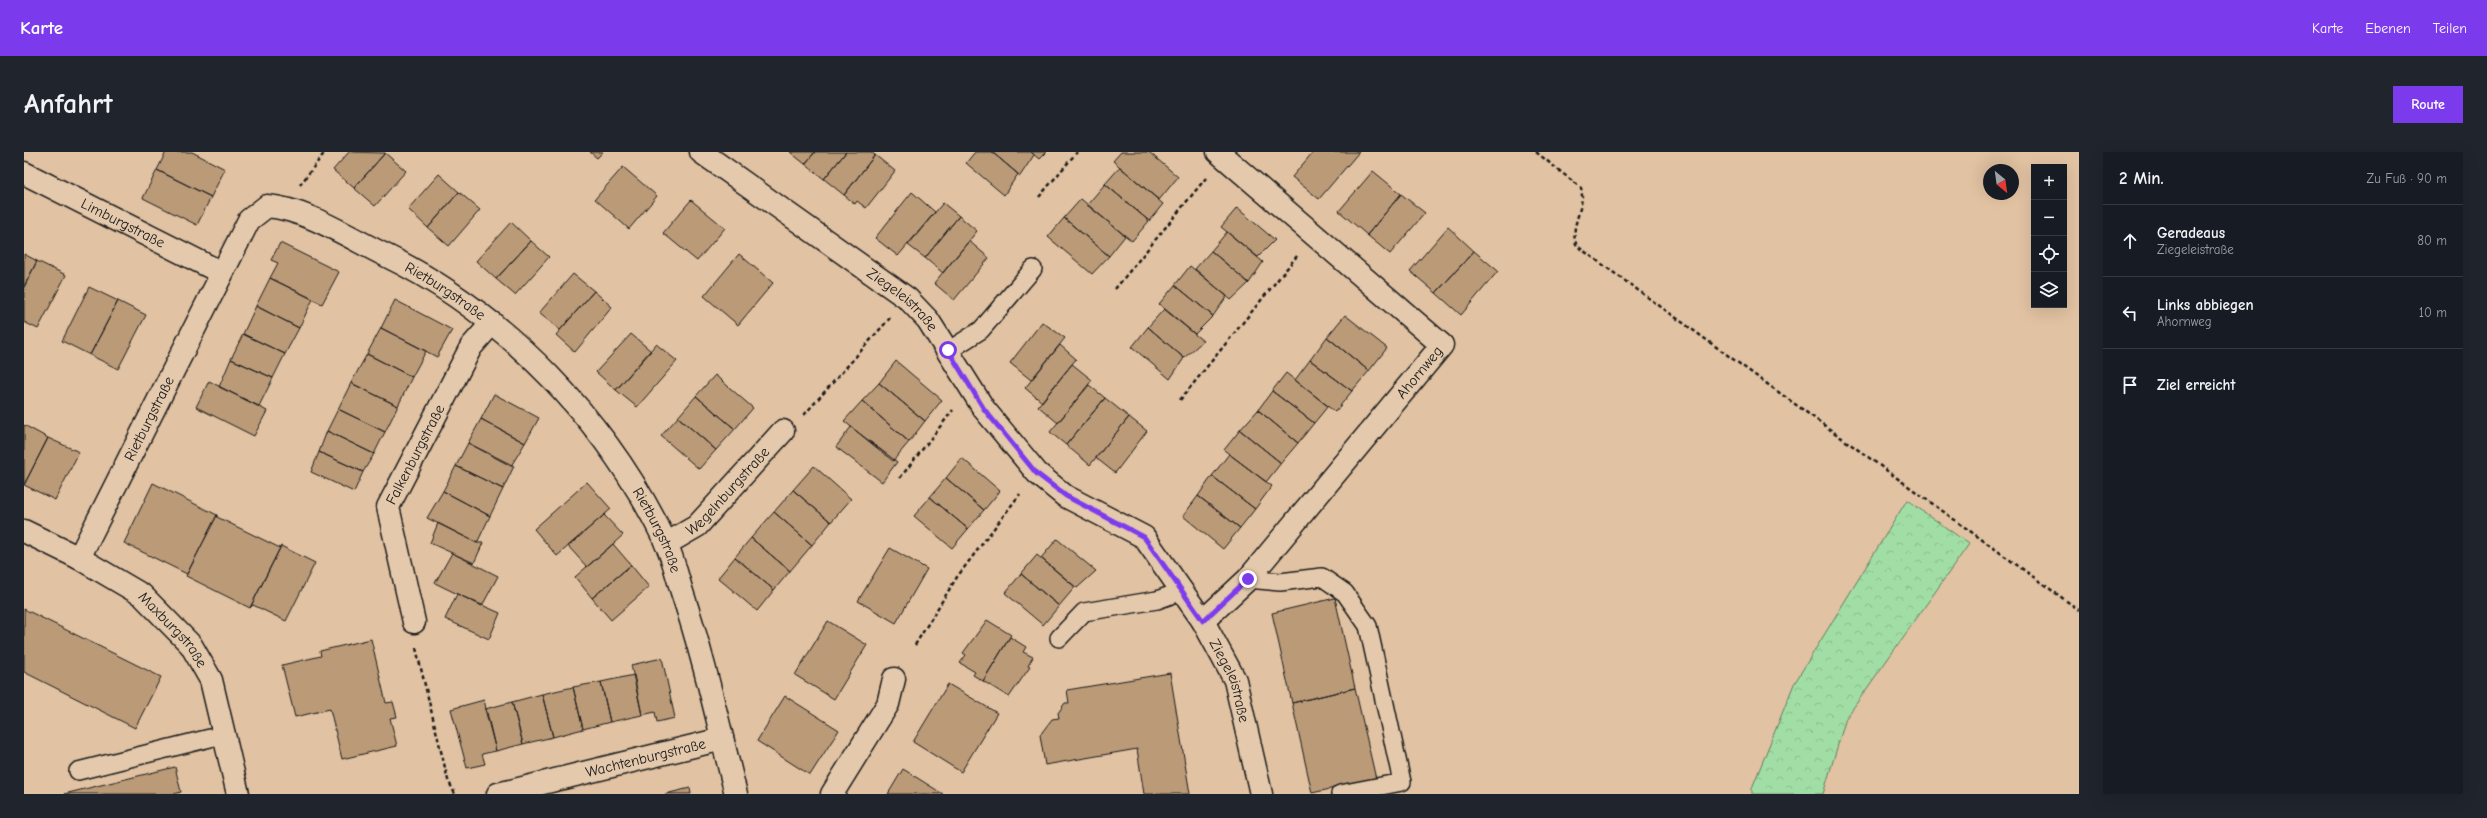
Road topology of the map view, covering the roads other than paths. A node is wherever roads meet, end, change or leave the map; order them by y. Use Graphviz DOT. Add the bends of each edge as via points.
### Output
graph roads {
  1 [pos="701,152"];
  2 [pos="1221,154"];
  3 [pos="24,173"];
  4 [pos="1033,269"];
  5 [pos="222,274"];
  6 [pos="492,323"];
  7 [pos="948,350"];
  8 [pos="783,431"];
  9 [pos="24,531"];
  10 [pos="666,544"];
  11 [pos="79,558"];
  12 [pos="1248,579"];
  13 [pos="1182,591"];
  14 [pos="1203,621"];
  15 [pos="414,622"];
  16 [pos="1059,638"];
  17 [pos="894,679"];
  18 [pos="226,734"];
  19 [pos="722,739"];
  20 [pos="78,771"];
  21 [pos="238,794"];
  22 [pos="498,794"];
  23 [pos="736,794"];
  24 [pos="832,794"];
  25 [pos="1261,794"];
  26 [pos="1340,794"];
  1 -- 7 [label="street, Ziegeleistraße" via="908,299 928,320"];
  2 -- 12 [label="street, Ahornweg" via="1442,345"];
  3 -- 5 [label="street, Limburgstraße"];
  4 -- 7 [label="lane" via="981,330"];
  5 -- 6 [label="street, Rietburgstraße" via="249,220 267,206 282,207 397,260 445,288"];
  5 -- 11 [label="street, Rietburgstraße"];
  6 -- 10 [label="street, Rietburgstraße" via="539,364 573,402 623,467"];
  6 -- 15 [label="street, Falkenburgstraße" via="471,347 388,508"];
  7 -- 13 [label="street, Ziegeleistraße" via="984,409 1036,473 1066,496 1144,537"];
  8 -- 10 [label="street, Wegelnburgstraße" via="697,526"];
  9 -- 11 [label="street, Maxburgstraße"];
  10 -- 19 [label="street, Rietburgstraße" via="693,625"];
  11 -- 18 [label="street, Maxburgstraße" via="142,595 191,645 211,680"];
  12 -- 14 [label="street, Ahornweg"];
  12 -- 26 [label="lane" via="1280,582 1322,577 1345,593 1368,626 1402,782"];
  13 -- 14 [label="street, Ziegeleistraße"];
  13 -- 16 [label="lane" via="1157,600 1084,612"];
  14 -- 25 [label="street, Ziegeleistraße" via="1235,680"];
  17 -- 24 [label="street" via="888,704"];
  18 -- 20 [label="lane"];
  18 -- 21 [label="street, Maxburgstraße"];
  19 -- 22 [label="street, Wachtenburgstraße"];
  19 -- 23 [label="street, Rietburgstraße"];
}
